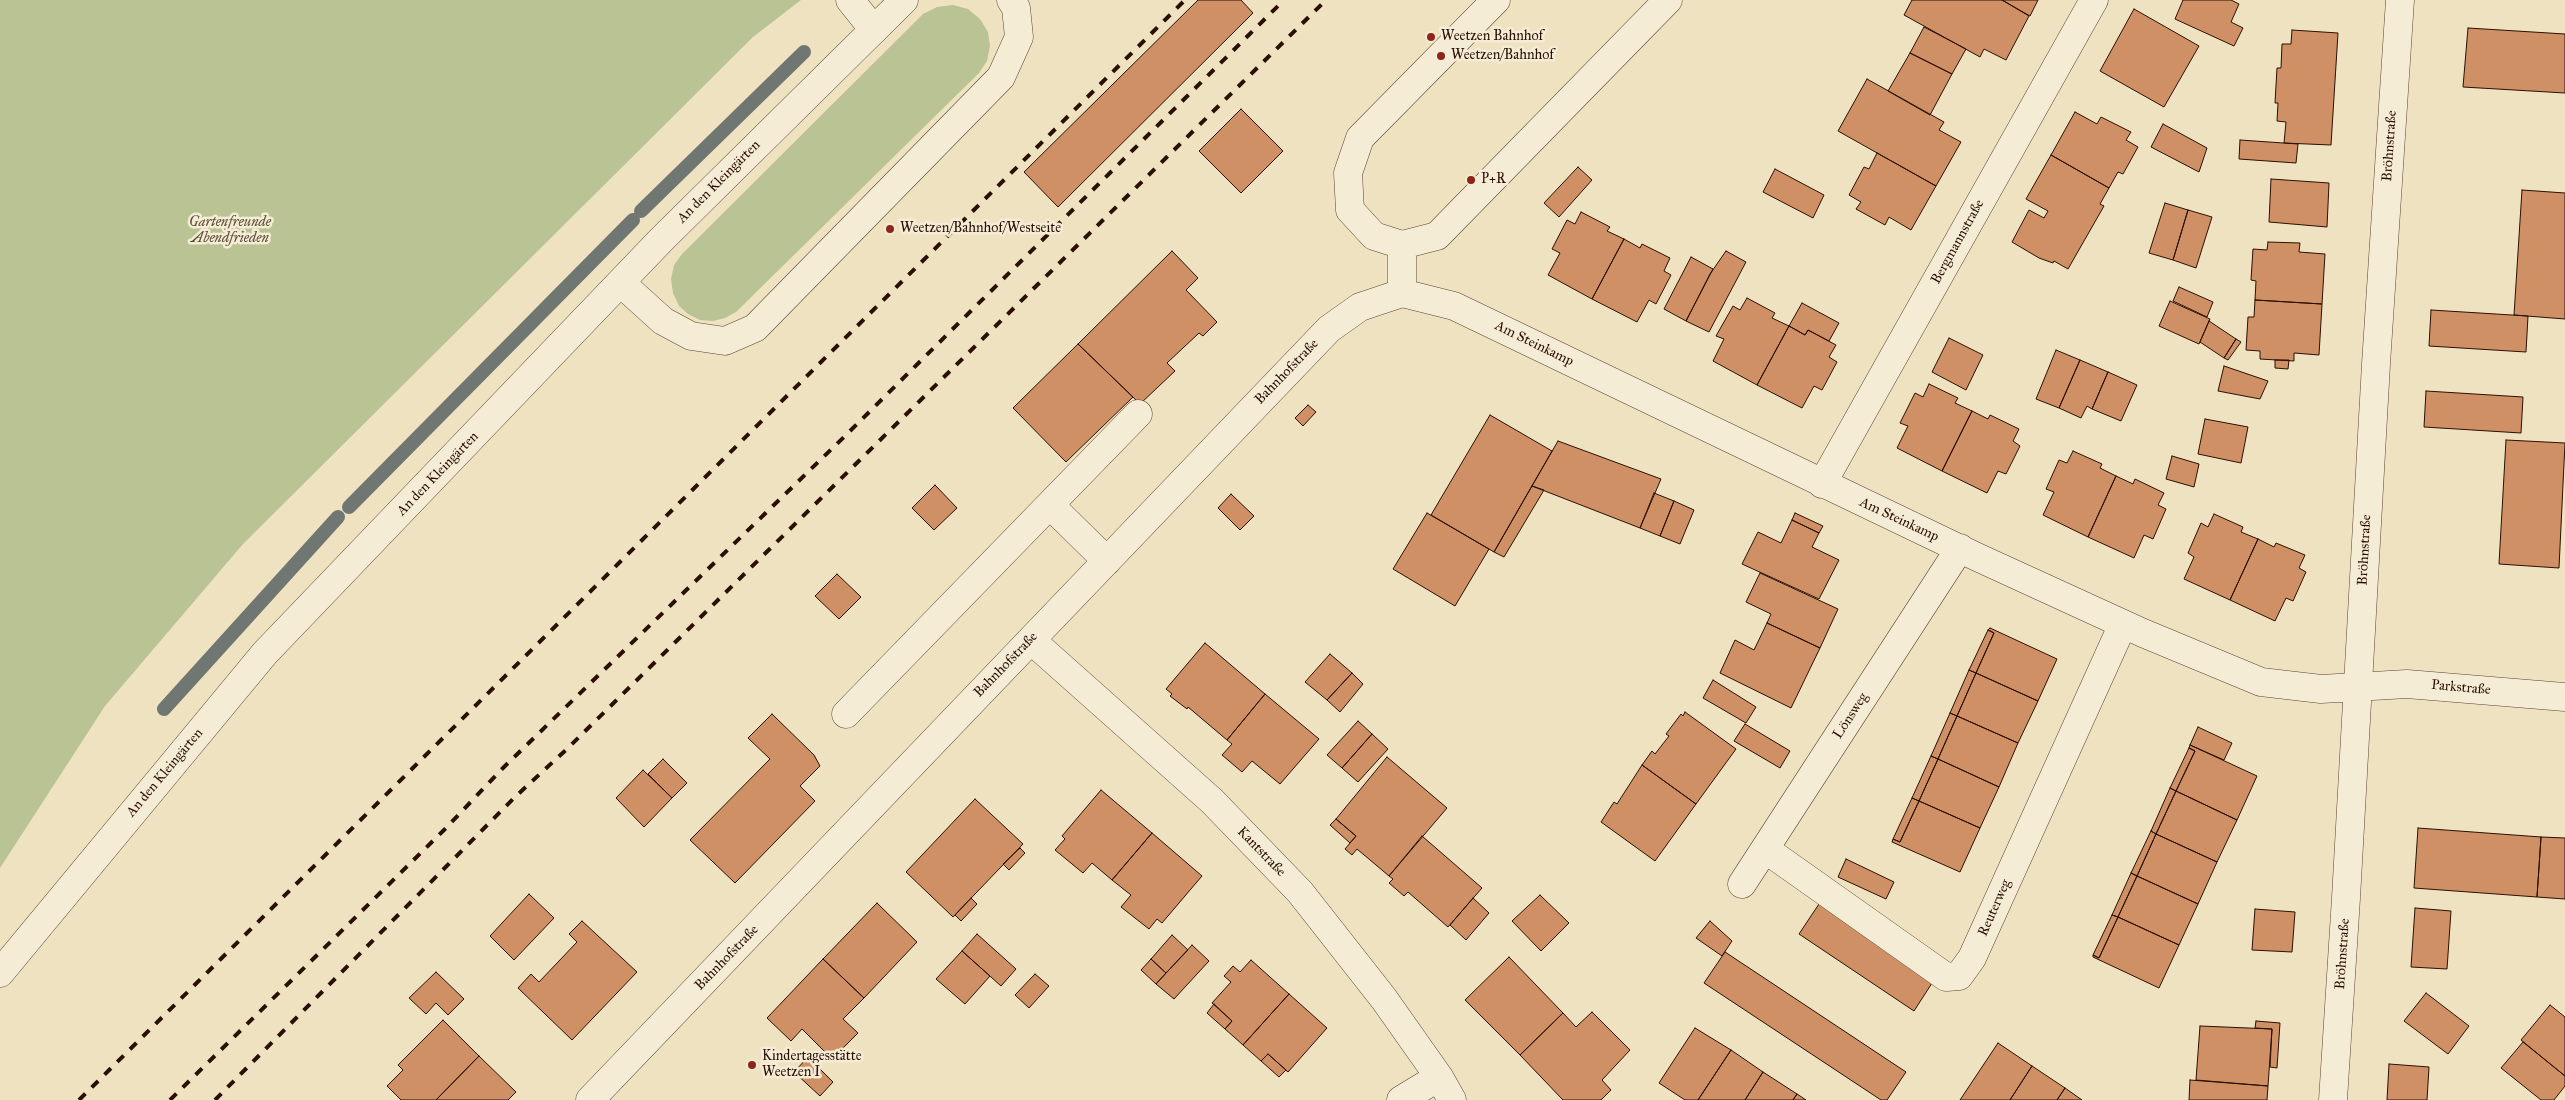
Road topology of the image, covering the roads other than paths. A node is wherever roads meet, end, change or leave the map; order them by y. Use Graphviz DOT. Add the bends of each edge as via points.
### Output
graph roads {
  1 [pos="850,0"];
  2 [pos="904,0"];
  3 [pos="1011,0"];
  4 [pos="1496,0"];
  5 [pos="1668,0"];
  6 [pos="2094,0"];
  7 [pos="2400,0"];
  8 [pos="874,30"];
  9 [pos="1402,245"];
  10 [pos="621,283"];
  11 [pos="1402,293"];
  12 [pos="1138,414"];
  13 [pos="1822,484"];
  14 [pos="1050,505"];
  15 [pos="1960,548"];
  16 [pos="1107,561"];
  17 [pos="2123,624"];
  18 [pos="1031,640"];
  19 [pos="2358,688"];
  20 [pos="2565,697"];
  21 [pos="846,714"];
  22 [pos="1765,849"];
  23 [pos="1742,884"];
  24 [pos="0,973"];
  25 [pos="1439,1077"];
  26 [pos="590,1100"];
  27 [pos="1400,1100"];
  28 [pos="1452,1100"];
  29 [pos="2333,1100"];
  1 -- 8 [label="street"];
  2 -- 8 [label="street, An den Kleingärten"];
  3 -- 10 [label="street" via="1016,8 1019,37 1001,77 755,328 724,341 691,336 663,321"];
  4 -- 9 [label="street" via="1360,138 1348,173 1350,210 1374,236"];
  5 -- 9 [label="street" via="1437,236"];
  6 -- 13 [label="street, Bergmannstraße"];
  7 -- 19 [label="street, Bröhnstraße"];
  8 -- 10 [label="street, An den Kleingärten"];
  9 -- 11 [label="street"];
  10 -- 24 [label="street, An den Kleingärten" via="265,654"];
  11 -- 13 [label="street, Am Steinkamp" via="1454,306"];
  11 -- 16 [label="street, Bahnhofstraße" via="1360,307 1328,329"];
  12 -- 14 [label="street"];
  13 -- 15 [label="street, Am Steinkamp"];
  14 -- 16 [label="street"];
  14 -- 21 [label="street"];
  15 -- 17 [label="street, Am Steinkamp"];
  15 -- 22 [label="street, Lönsweg"];
  16 -- 18 [label="street, Bahnhofstraße"];
  17 -- 19 [label="street, Am Steinkamp" via="2260,682 2321,689"];
  17 -- 22 [label="street, Reuterweg" via="1972,958 1958,976 1946,977"];
  18 -- 25 [label="street, Kantstraße" via="1212,801 1300,892 1384,998"];
  18 -- 26 [label="street, Bahnhofstraße"];
  19 -- 20 [label="street, Parkstraße" via="2406,684"];
  19 -- 29 [label="street, Bröhnstraße"];
  22 -- 23 [label="street, Lönsweg"];
  25 -- 27 [label="street"];
  25 -- 28 [label="street, Kantstraße"];
}
